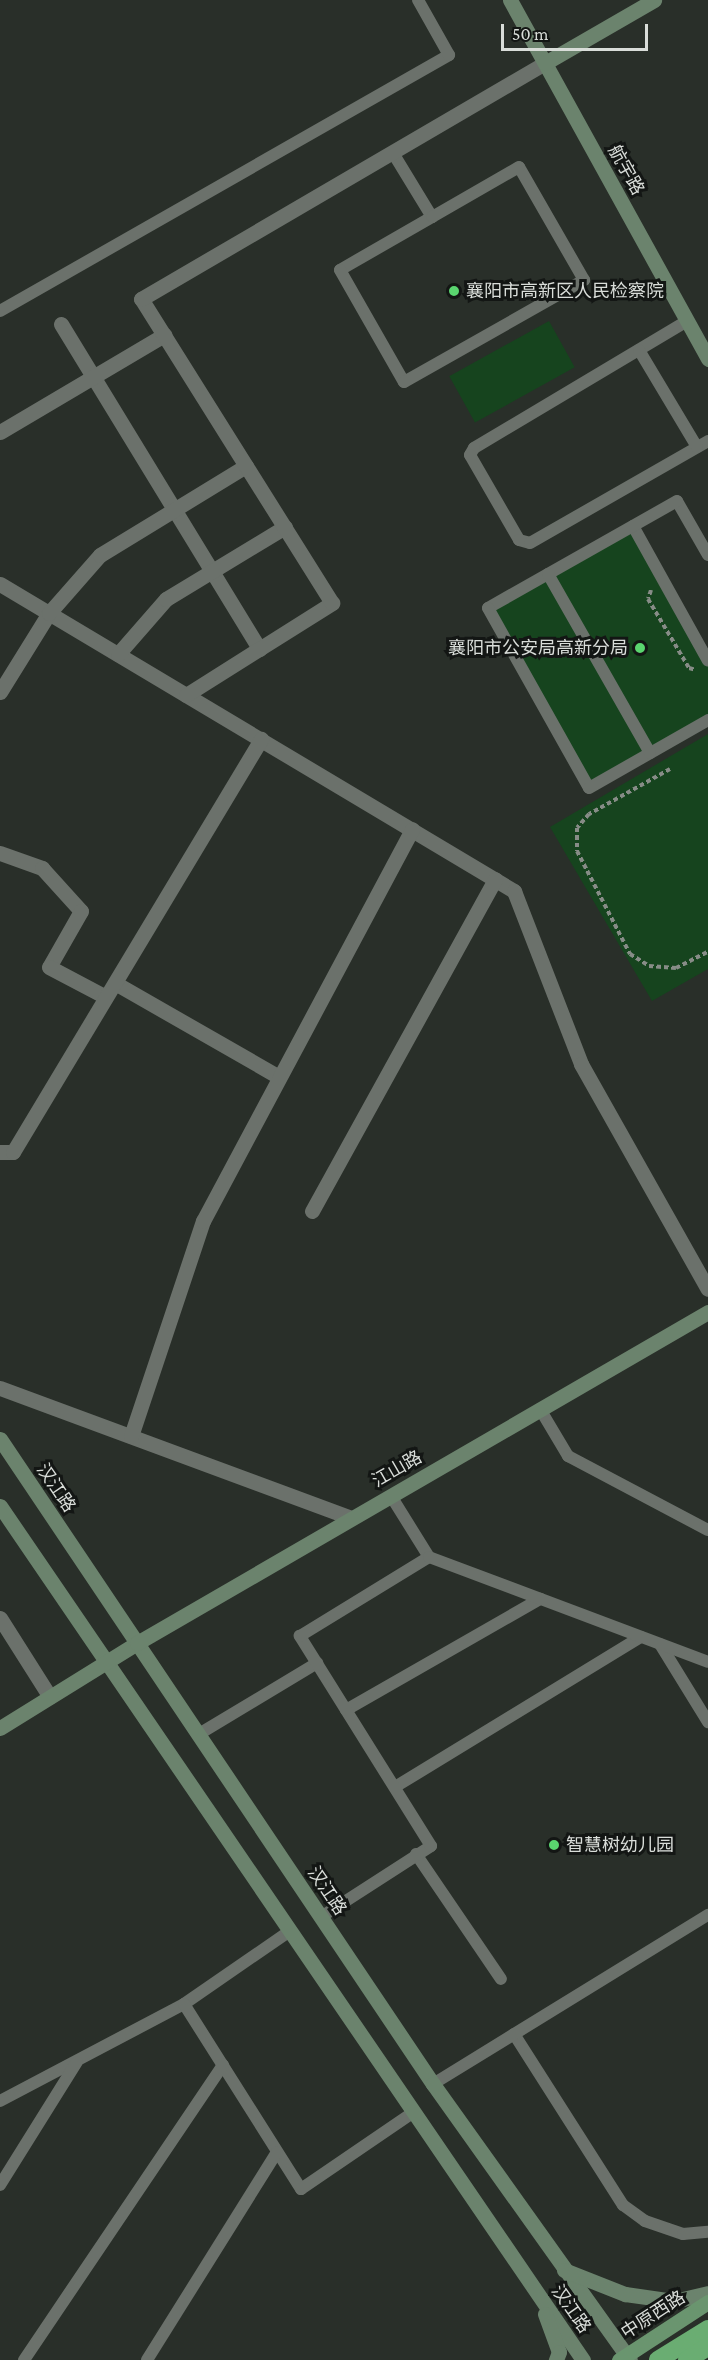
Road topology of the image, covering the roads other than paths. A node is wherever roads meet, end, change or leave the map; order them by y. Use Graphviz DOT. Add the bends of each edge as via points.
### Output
graph roads {
  1 [pos="418,0"];
  2 [pos="510,0"];
  3 [pos="654,0"];
  4 [pos="545,63"];
  5 [pos="393,153"];
  6 [pos="432,217"];
  7 [pos="0,311"];
  8 [pos="687,321"];
  9 [pos="61,324"];
  10 [pos="164,335"];
  11 [pos="639,350"];
  12 [pos="708,358"];
  13 [pos="93,376"];
  14 [pos="0,432"];
  15 [pos="702,444"];
  16 [pos="246,466"];
  17 [pos="175,509"];
  18 [pos="633,526"];
  19 [pos="285,527"];
  20 [pos="708,555"];
  21 [pos="214,570"];
  22 [pos="549,574"];
  23 [pos="0,584"];
  24 [pos="49,613"];
  25 [pos="259,649"];
  26 [pos="118,654"];
  27 [pos="708,661"];
  28 [pos="0,692"];
  29 [pos="186,695"];
  30 [pos="708,720"];
  31 [pos="261,739"];
  32 [pos="650,753"];
  33 [pos="411,829"];
  34 [pos="0,853"];
  35 [pos="495,879"];
  36 [pos="115,983"];
  37 [pos="106,997"];
  38 [pos="279,1077"];
  39 [pos="0,1152"];
  40 [pos="312,1211"];
  41 [pos="708,1289"];
  42 [pos="708,1312"];
  43 [pos="0,1388"];
  44 [pos="540,1409"];
  45 [pos="131,1437"];
  46 [pos="0,1439"];
  47 [pos="391,1496"];
  48 [pos="0,1506"];
  49 [pos="351,1518"];
  50 [pos="708,1530"];
  51 [pos="429,1557"];
  52 [pos="540,1599"];
  53 [pos="0,1618"];
  54 [pos="641,1637"];
  55 [pos="137,1642"];
  56 [pos="660,1644"];
  57 [pos="107,1662"];
  58 [pos="708,1662"];
  59 [pos="317,1663"];
  60 [pos="50,1697"];
  61 [pos="346,1710"];
  62 [pos="708,1722"];
  63 [pos="0,1728"];
  64 [pos="199,1734"];
  65 [pos="394,1787"];
  66 [pos="416,1854"];
  67 [pos="708,1915"];
  68 [pos="321,1917"];
  69 [pos="290,1931"];
  70 [pos="501,1979"];
  71 [pos="184,2004"];
  72 [pos="514,2034"];
  73 [pos="78,2060"];
  74 [pos="222,2065"];
  75 [pos="433,2084"];
  76 [pos="0,2101"];
  77 [pos="414,2112"];
  78 [pos="277,2152"];
  79 [pos="0,2186"];
  80 [pos="708,2232"];
  81 [pos="564,2270"];
  82 [pos="536,2292"];
  83 [pos="708,2293"];
  84 [pos="708,2302"];
  85 [pos="708,2329"];
  86 [pos="708,2347"];
  87 [pos="625,2358"];
  88 [pos="24,2360"];
  89 [pos="147,2360"];
  90 [pos="556,2360"];
  91 [pos="583,2360"];
  92 [pos="658,2360"];
  93 [pos="687,2360"];
  1 -- 7 [label="lane" via="449,55"];
  2 -- 4 [label="main road, 航宇路"];
  3 -- 4 [label="main road"];
  4 -- 5 [label="street"];
  4 -- 8 [label="main road, 航宇路"];
  5 -- 6 [label="lane"];
  5 -- 10 [label="street" via="141,299"];
  6 -- 6 [label="lane" via="340,270 404,382 584,280 519,167"];
  8 -- 11 [label="lane"];
  8 -- 12 [label="main road, 航宇路"];
  9 -- 13 [label="street"];
  10 -- 13 [label="street"];
  10 -- 16 [label="street"];
  11 -- 15 [label="lane"];
  11 -- 15 [label="lane" via="474,448 470,455 519,540 530,543"];
  13 -- 14 [label="street"];
  13 -- 17 [label="street"];
  16 -- 17 [label="street"];
  16 -- 19 [label="street"];
  17 -- 21 [label="street"];
  17 -- 24 [label="street" via="100,555"];
  18 -- 20 [label="lane" via="677,501"];
  18 -- 22 [label="lane"];
  18 -- 27 [label="lane"];
  19 -- 21 [label="street"];
  19 -- 25 [label="street" via="332,603"];
  21 -- 25 [label="street"];
  21 -- 26 [label="street" via="166,599"];
  22 -- 32 [label="lane"];
  22 -- 32 [label="lane" via="488,608 583,778 589,788"];
  23 -- 24 [label="street"];
  24 -- 26 [label="street"];
  24 -- 28 [label="street"];
  25 -- 29 [label="street"];
  26 -- 29 [label="street"];
  29 -- 31 [label="street"];
  30 -- 32 [label="lane"];
  31 -- 33 [label="street"];
  31 -- 36 [label="street"];
  33 -- 35 [label="street"];
  33 -- 38 [label="street"];
  34 -- 37 [label="street" via="42,868 81,911 49,967"];
  35 -- 40 [label="street"];
  35 -- 41 [label="street" via="514,891 581,1065"];
  36 -- 37 [label="street"];
  36 -- 38 [label="street"];
  37 -- 39 [label="street" via="13,1152"];
  38 -- 45 [label="street" via="203,1221"];
  42 -- 44 [label="main road, 江山路"];
  43 -- 45 [label="street"];
  44 -- 47 [label="main road, 江山路"];
  44 -- 50 [label="lane" via="568,1456"];
  45 -- 49 [label="street"];
  46 -- 55 [label="main road, 汉江路"];
  47 -- 49 [label="main road, 江山路"];
  47 -- 51 [label="lane"];
  48 -- 57 [label="main road, 汉江路"];
  49 -- 55 [label="main road, 江山路"];
  51 -- 52 [label="lane"];
  51 -- 59 [label="lane" via="300,1636"];
  52 -- 54 [label="lane"];
  52 -- 61 [label="lane"];
  53 -- 60 [label="street"];
  54 -- 56 [label="lane"];
  54 -- 65 [label="lane"];
  55 -- 57 [label="main road, 江山路"];
  55 -- 64 [label="main road, 汉江路"];
  56 -- 58 [label="lane"];
  56 -- 62 [label="lane"];
  57 -- 60 [label="main road, 江山路"];
  57 -- 69 [label="main road, 汉江路"];
  59 -- 61 [label="lane"];
  59 -- 64 [label="lane"];
  60 -- 63 [label="main road, 江山路"];
  61 -- 65 [label="lane"];
  64 -- 68 [label="main road, 汉江路"];
  65 -- 66 [label="lane" via="431,1846"];
  66 -- 68 [label="lane"];
  66 -- 70 [label="lane"];
  67 -- 72 [label="lane"];
  68 -- 75 [label="main road, 汉江路"];
  69 -- 71 [label="lane"];
  69 -- 77 [label="main road, 汉江路"];
  71 -- 73 [label="lane"];
  71 -- 74 [label="lane"];
  72 -- 75 [label="lane"];
  72 -- 80 [label="lane" via="623,2205 645,2221 673,2231"];
  73 -- 76 [label="lane"];
  73 -- 79 [label="lane"];
  74 -- 78 [label="lane"];
  74 -- 88 [label="lane"];
  75 -- 81 [label="main road, 汉江路"];
  77 -- 78 [label="lane" via="301,2189"];
  77 -- 82 [label="main road, 汉江路"];
  78 -- 89 [label="lane"];
  81 -- 83 [label="main road" via="625,2294 674,2301"];
  81 -- 87 [label="main road, 汉江路"];
  82 -- 90 [label="main road" via="559,2352"];
  82 -- 91 [label="main road, 汉江路"];
  84 -- 87 [label="main road, 中原西路"];
  85 -- 92 [label="highway"];
  86 -- 93 [label="highway"];
}
